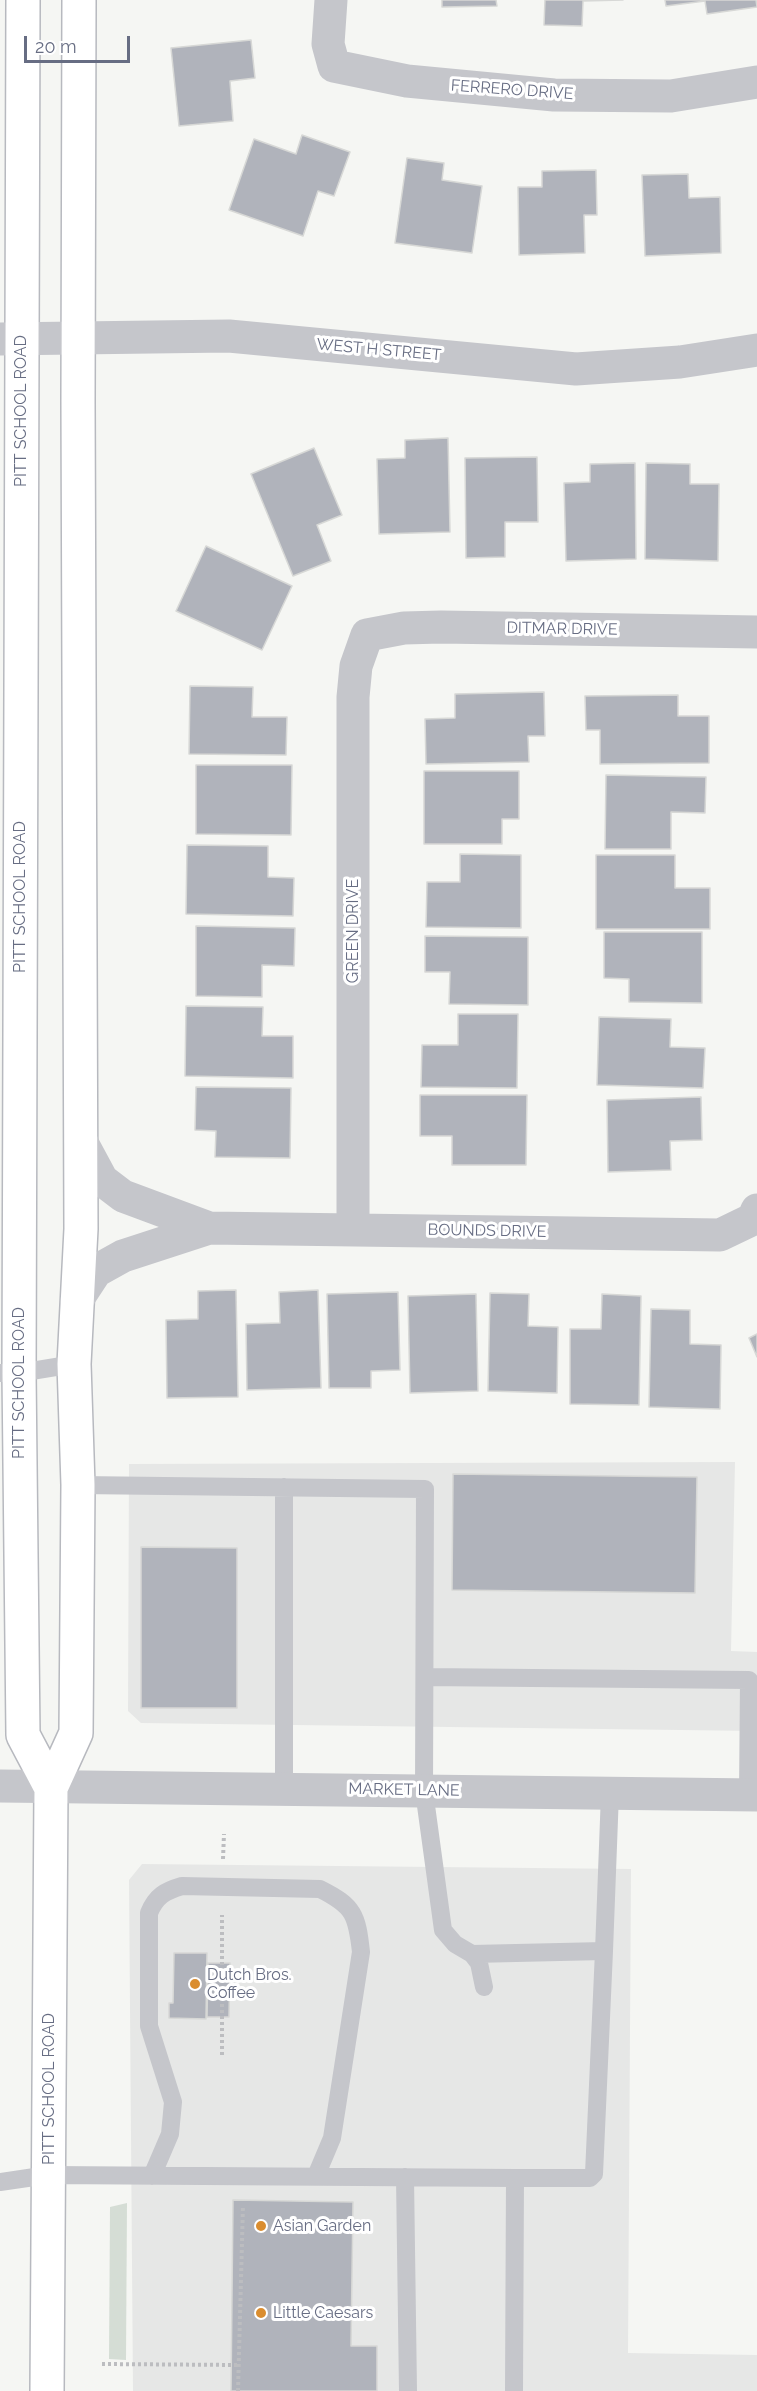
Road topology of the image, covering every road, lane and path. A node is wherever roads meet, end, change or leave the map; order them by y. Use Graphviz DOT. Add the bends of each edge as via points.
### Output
graph roads {
  1 [pos="22,0"];
  2 [pos="79,0"];
  3 [pos="331,0"];
  4 [pos="757,82"];
  5 [pos="79,337"];
  6 [pos="11,339"];
  7 [pos="757,350"];
  8 [pos="757,632"];
  9 [pos="367,634"];
  10 [pos="81,1141"];
  11 [pos="757,1210"];
  12 [pos="209,1228"];
  13 [pos="353,1229"];
  14 [pos="77,1300"];
  15 [pos="74,1364"];
  16 [pos="9,1373"];
  17 [pos="78,1485"];
  18 [pos="284,1487"];
  19 [pos="424,1677"];
  20 [pos="0,1786"];
  21 [pos="51,1788"];
  22 [pos="284,1789"];
  23 [pos="424,1791"];
  24 [pos="610,1793"];
  25 [pos="753,1795"];
  26 [pos="224,1833"];
  27 [pos="222,1886"];
  28 [pos="604,1951"];
  29 [pos="472,1954"];
  30 [pos="484,1987"];
  31 [pos="222,2055"];
  32 [pos="48,2175"];
  33 [pos="152,2176"];
  34 [pos="316,2176"];
  35 [pos="405,2177"];
  36 [pos="514,2178"];
  37 [pos="0,2182"];
  38 [pos="243,2205"];
  39 [pos="102,2364"];
  40 [pos="239,2365"];
  41 [pos="47,2391"];
  42 [pos="238,2391"];
  43 [pos="408,2391"];
  44 [pos="514,2391"];
  1 -- 6 [label="main road, PITT SCHOOL ROAD"];
  2 -- 5 [label="main road, PITT SCHOOL ROAD"];
  3 -- 4 [label="street, FERRERO DRIVE" via="328,44 334,66 407,81 554,95 671,96"];
  5 -- 6 [label="street, WEST H STREET"];
  5 -- 7 [label="street, WEST H STREET" via="229,336 576,369 680,362"];
  5 -- 10 [label="main road, PITT SCHOOL ROAD"];
  6 -- 16 [label="main road, PITT SCHOOL ROAD"];
  8 -- 9 [label="street, DITMAR DRIVE" via="441,627"];
  9 -- 13 [label="street, GREEN DRIVE" via="356,666 353,697"];
  10 -- 12 [label="street, BOUNDS DRIVE" via="102,1180 123,1196"];
  10 -- 14 [label="main road, PITT SCHOOL ROAD"];
  11 -- 13 [label="street, BOUNDS DRIVE" via="753,1219 720,1235"];
  12 -- 13 [label="street, BOUNDS DRIVE"];
  12 -- 14 [label="street, BOUNDS DRIVE" via="114,1261 96,1271"];
  14 -- 15 [label="main road, PITT SCHOOL ROAD"];
  15 -- 16 [label="lane"];
  15 -- 17 [label="main road, PITT SCHOOL ROAD"];
  16 -- 21 [label="main road, PITT SCHOOL ROAD" via="23,1735"];
  17 -- 18 [label="lane"];
  17 -- 21 [label="main road, PITT SCHOOL ROAD" via="76,1733"];
  18 -- 19 [label="lane" via="425,1489"];
  18 -- 22 [label="lane"];
  19 -- 23 [label="lane"];
  19 -- 25 [label="lane" via="749,1680"];
  20 -- 21 [label="street, MARKET LANE"];
  21 -- 22 [label="street, MARKET LANE"];
  21 -- 32 [label="main road, PITT SCHOOL ROAD"];
  22 -- 23 [label="street, MARKET LANE"];
  23 -- 24 [label="street, MARKET LANE"];
  23 -- 29 [label="lane" via="443,1930 455,1944"];
  24 -- 25 [label="street, MARKET LANE"];
  24 -- 28 [label="lane"];
  26 -- 27 [label="path"];
  27 -- 31 [label="path"];
  27 -- 33 [label="lane" via="182,1886 164,1892 149,1913 149,2026 173,2102 170,2134"];
  27 -- 34 [label="lane" via="320,1889 340,1899 358,1922 361,1952 332,2138"];
  28 -- 29 [label="lane"];
  28 -- 36 [label="lane" via="594,2174 590,2178"];
  29 -- 30 [label="lane"];
  32 -- 33 [label="lane"];
  32 -- 37 [label="lane"];
  32 -- 41 [label="main road, PITT SCHOOL ROAD"];
  33 -- 34 [label="lane"];
  34 -- 35 [label="lane"];
  35 -- 36 [label="lane"];
  35 -- 43 [label="lane"];
  36 -- 44 [label="lane"];
  38 -- 40 [label="path"];
  39 -- 40 [label="path"];
  40 -- 42 [label="path"];
}
